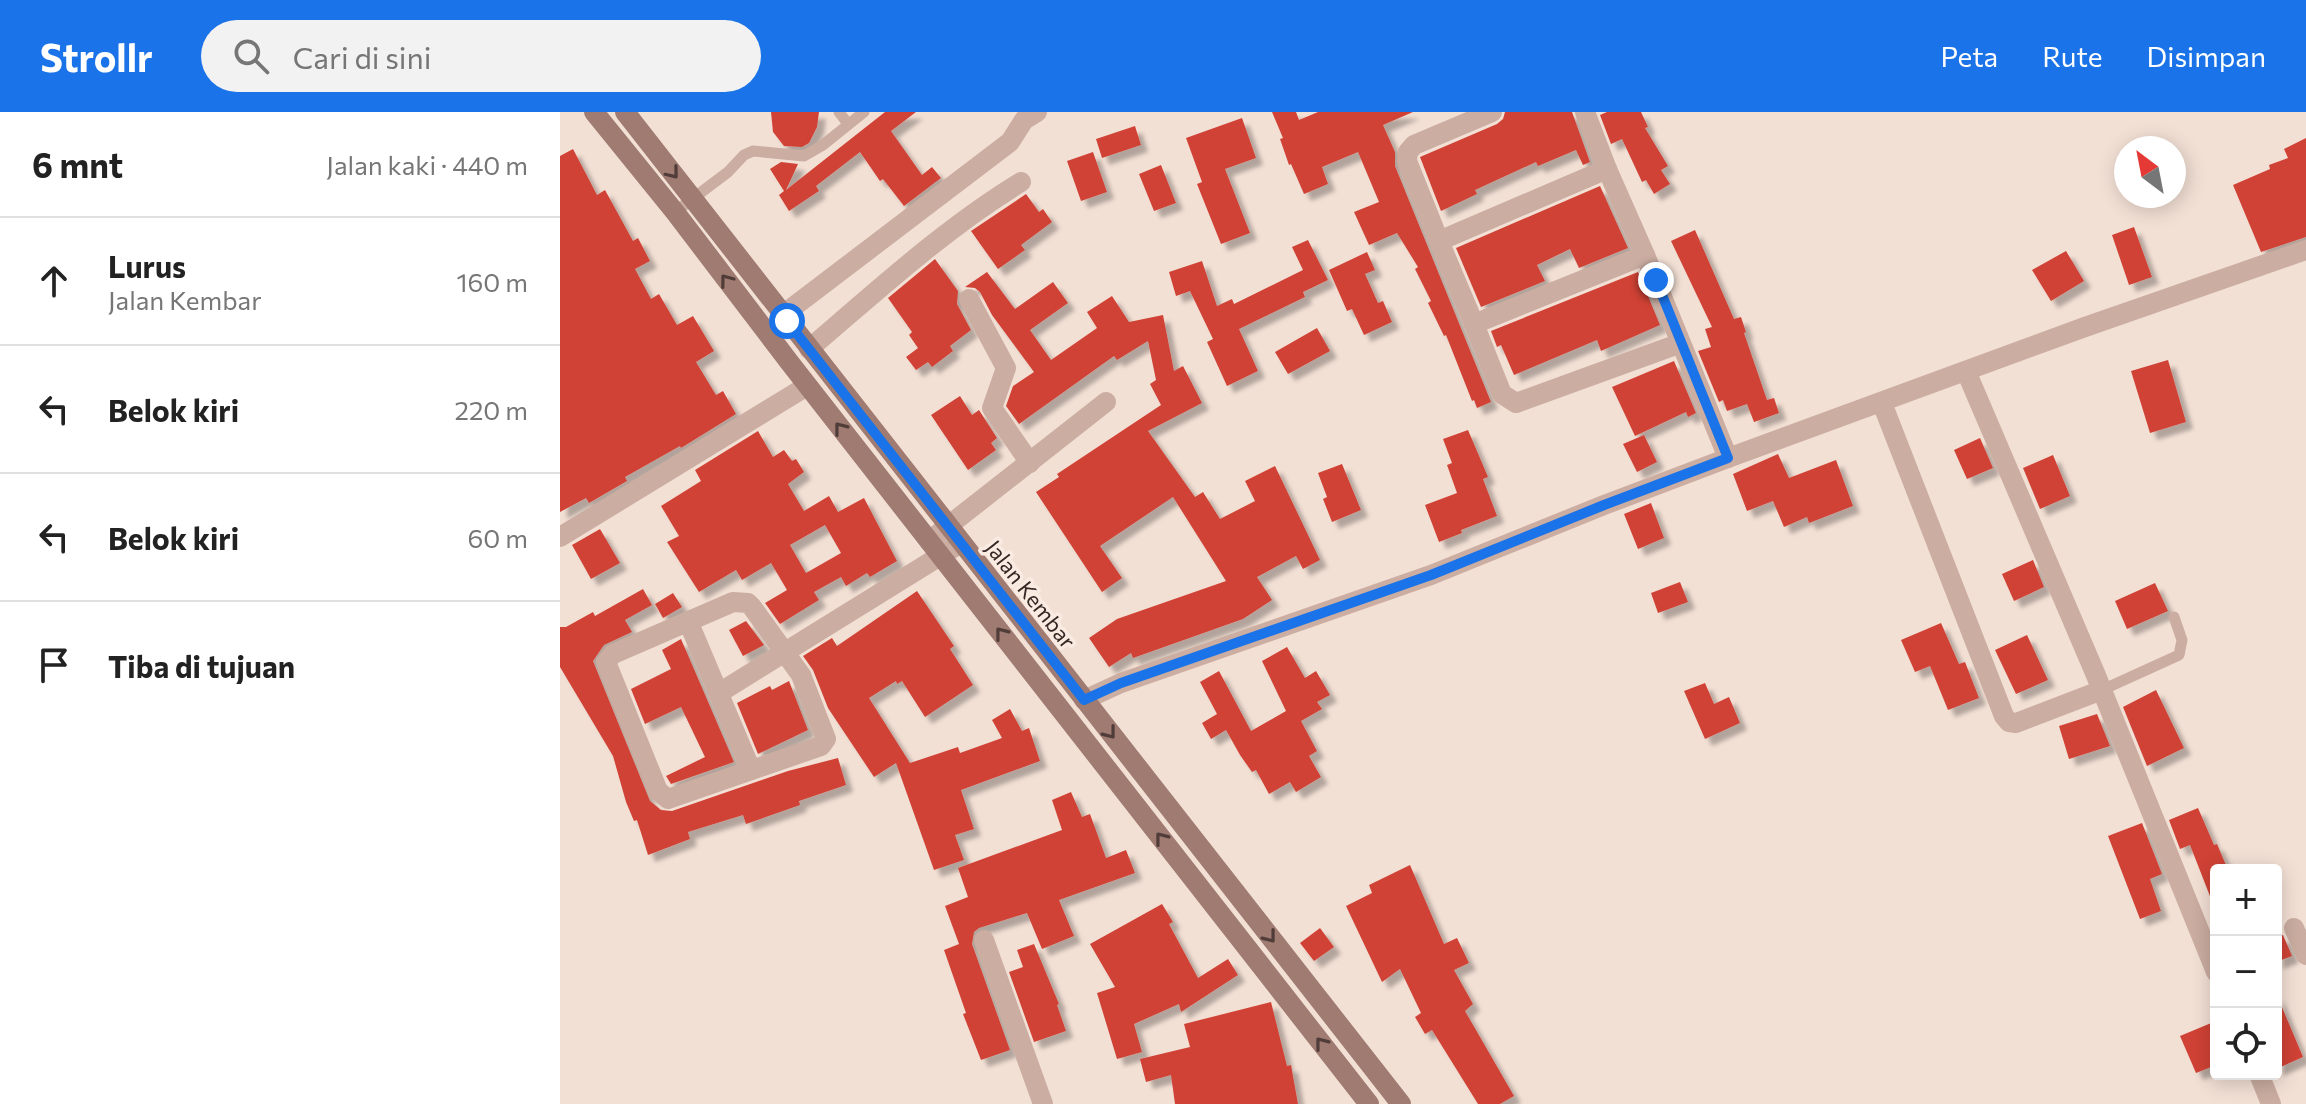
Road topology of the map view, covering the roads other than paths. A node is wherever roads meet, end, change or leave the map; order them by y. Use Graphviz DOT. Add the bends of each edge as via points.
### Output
graph roads {
  1 [pos="594,112"];
  2 [pos="625,112"];
  3 [pos="839,112"];
  4 [pos="864,112"];
  5 [pos="1037,112"];
  6 [pos="1492,112"];
  7 [pos="1585,112"];
  8 [pos="848,124"];
  9 [pos="1607,169"];
  10 [pos="1021,182"];
  11 [pos="699,194"];
  12 [pos="675,212"];
  13 [pos="1439,241"];
  14 [pos="2306,250"];
  15 [pos="1645,255"];
  16 [pos="969,299"];
  17 [pos="785,318"];
  18 [pos="1474,324"];
  19 [pos="1681,343"];
  20 [pos="806,345"];
  21 [pos="1966,371"];
  22 [pos="807,386"];
  23 [pos="1106,402"];
  24 [pos="1882,403"];
  25 [pos="1728,458"];
  26 [pos="1030,463"];
  27 [pos="958,528"];
  28 [pos="560,537"];
  29 [pos="935,549"];
  30 [pos="2174,617"];
  31 [pos="688,621"];
  32 [pos="784,653"];
  33 [pos="2102,690"];
  34 [pos="719,693"];
  35 [pos="1093,696"];
  36 [pos="751,770"];
  37 [pos="2294,928"];
  38 [pos="984,940"];
  39 [pos="2306,955"];
  40 [pos="2210,957"];
  41 [pos="2261,1080"];
  42 [pos="1043,1104"];
  43 [pos="1369,1104"];
  44 [pos="1401,1104"];
  45 [pos="2271,1104"];
  1 -- 12 [label="main road"];
  2 -- 11 [label="main road, Jalan Kembar, one-way"];
  3 -- 8 [label="lane"];
  4 -- 8 [label="lane"];
  5 -- 17 [label="street" via="1024,120 1010,142"];
  6 -- 13 [label="street" via="1408,152"];
  7 -- 9 [label="street"];
  8 -- 11 [label="lane" via="804,156 753,151 744,155"];
  9 -- 13 [label="street"];
  9 -- 15 [label="street"];
  10 -- 20 [label="street"];
  11 -- 12 [label="lane"];
  11 -- 17 [label="main road, Jalan Kembar"];
  22 -- 12 [label="main road, one-way"];
  13 -- 18 [label="street"];
  14 -- 21 [label="street"];
  15 -- 18 [label="street"];
  15 -- 19 [label="street"];
  16 -- 26 [label="street" via="1006,368 992,408"];
  17 -- 20 [label="main road, Jalan Kembar"];
  18 -- 19 [label="street" via="1502,394 1516,403"];
  19 -- 25 [label="street"];
  20 -- 27 [label="main road, Jalan Kembar"];
  21 -- 24 [label="street"];
  21 -- 33 [label="street"];
  22 -- 28 [label="street"];
  29 -- 22 [label="main road, one-way"];
  23 -- 26 [label="street"];
  24 -- 25 [label="street"];
  24 -- 33 [label="street" via="2004,716 2016,723"];
  25 -- 35 [label="street" via="1431,575"];
  26 -- 27 [label="street"];
  27 -- 29 [label="street"];
  27 -- 35 [label="main road, Jalan Kembar"];
  29 -- 32 [label="street"];
  43 -- 29 [label="main road, one-way"];
  30 -- 33 [label="lane" via="2182,640 2179,655"];
  31 -- 32 [label="street" via="733,602 748,603"];
  31 -- 34 [label="street"];
  31 -- 36 [label="street" via="613,654 606,662 658,791 672,798"];
  32 -- 34 [label="street"];
  32 -- 36 [label="street" via="808,688 826,739 821,746"];
  33 -- 40 [label="street"];
  34 -- 36 [label="street"];
  35 -- 44 [label="main road, Jalan Kembar, one-way"];
  37 -- 39 [label="street"];
  38 -- 42 [label="street"];
  41 -- 45 [label="street"];
}
